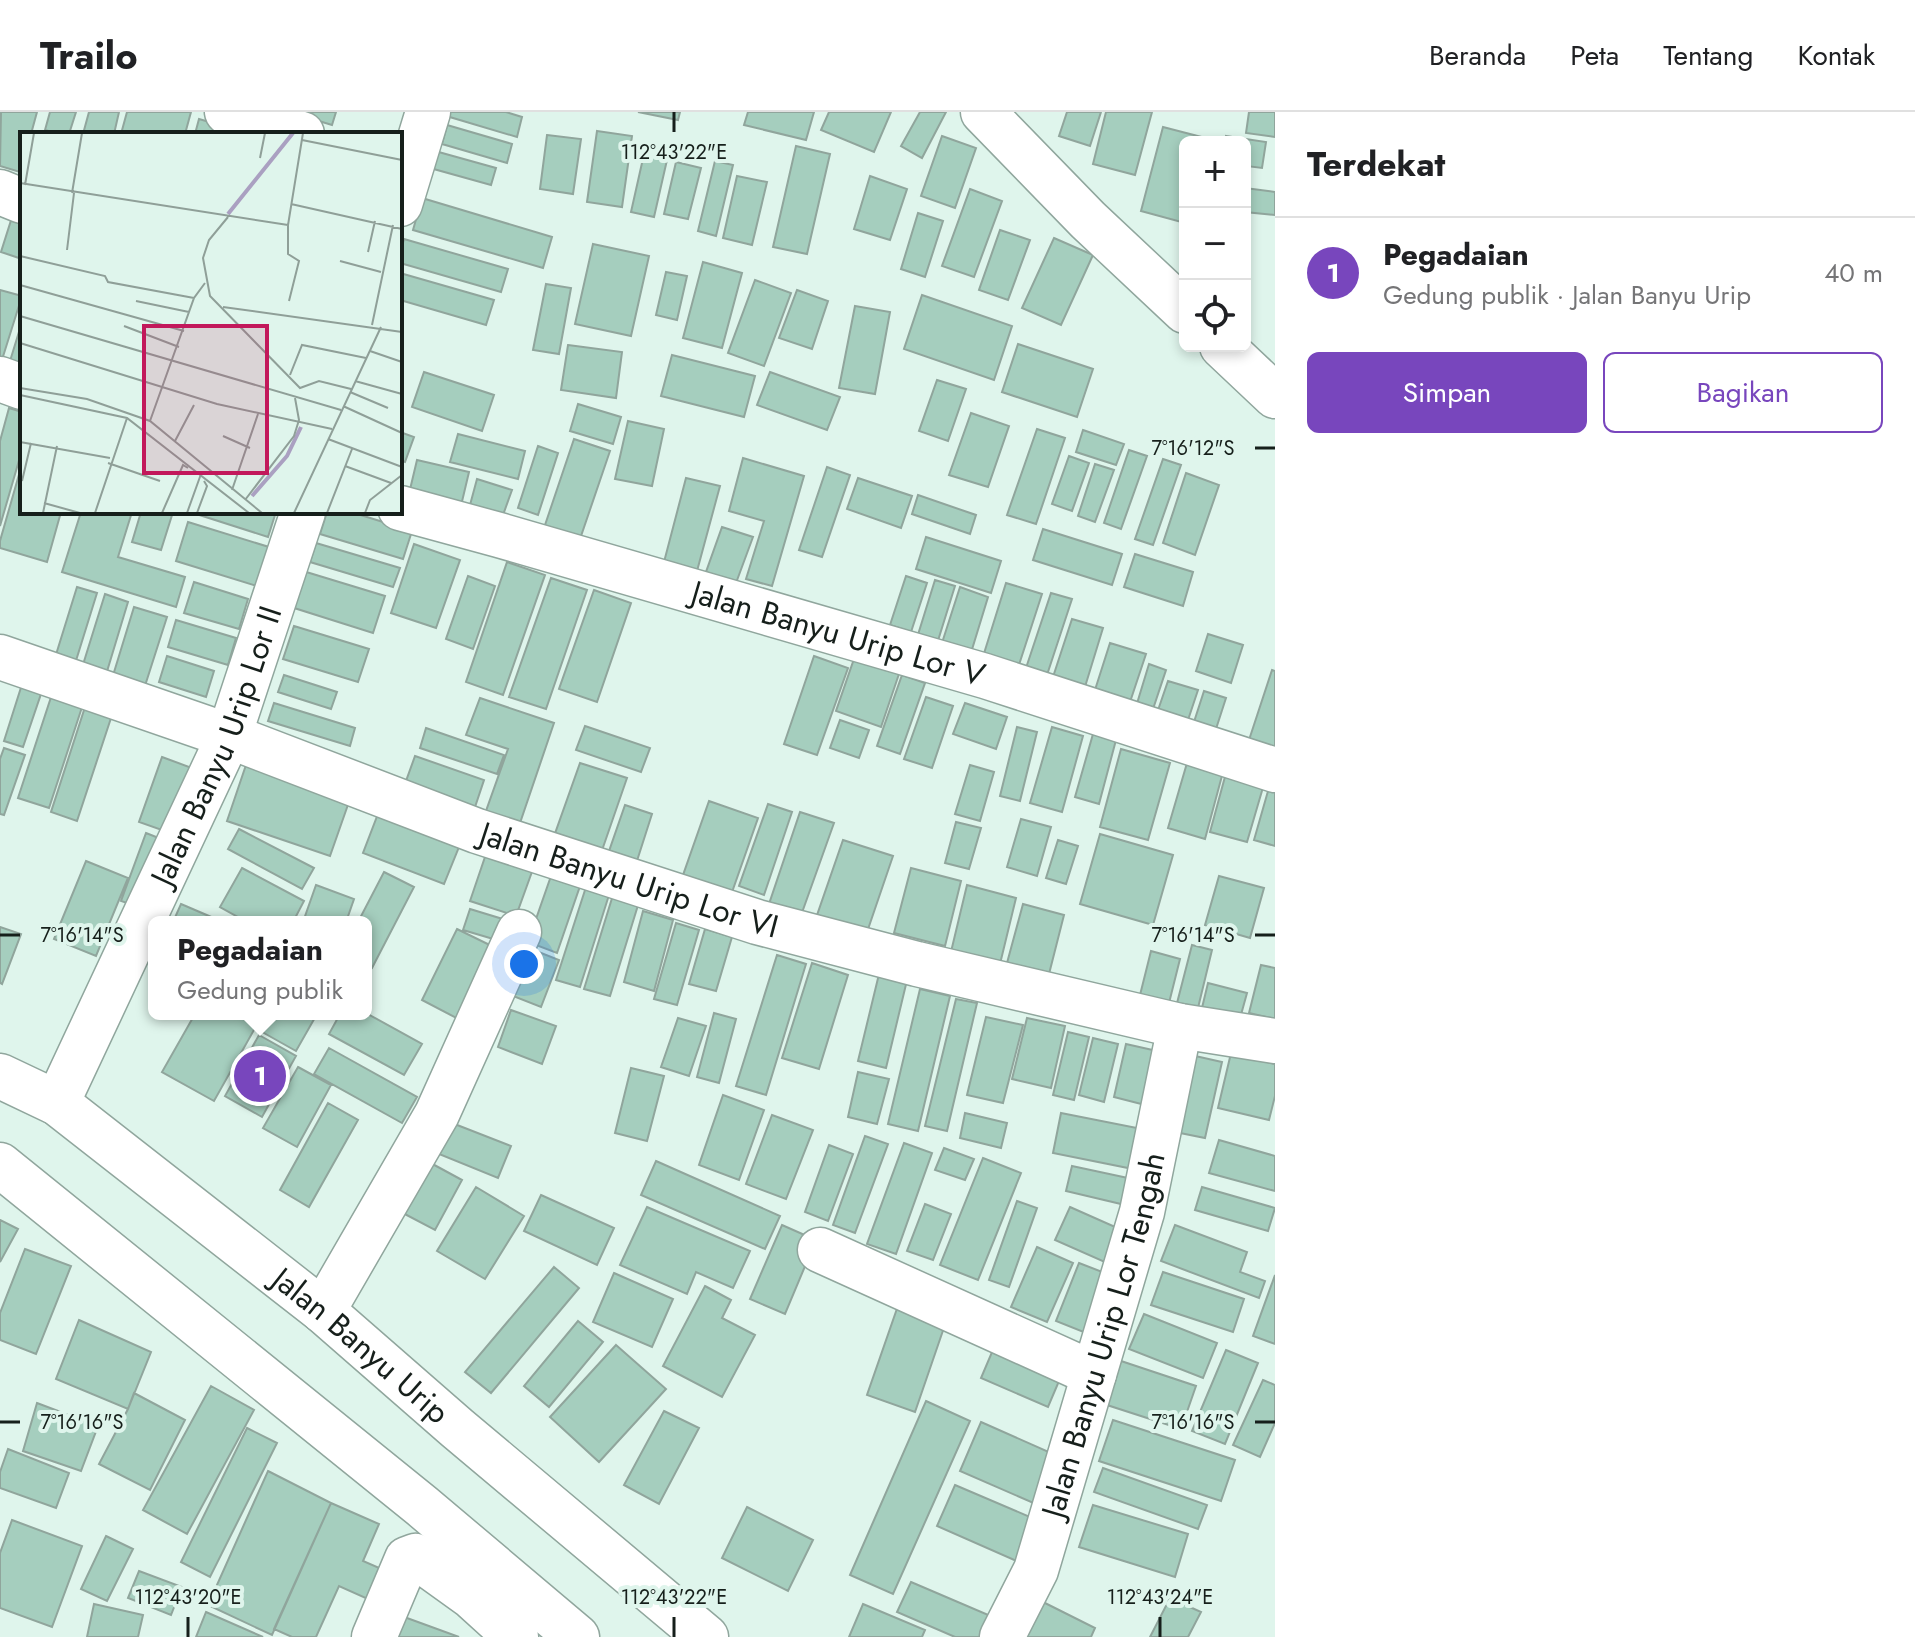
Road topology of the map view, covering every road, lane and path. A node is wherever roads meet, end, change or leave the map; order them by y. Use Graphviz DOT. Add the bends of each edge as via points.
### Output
graph roads {
  1 [pos="227,112"];
  2 [pos="428,112"];
  3 [pos="983,112"];
  4 [pos="295,132"];
  5 [pos="404,177"];
  6 [pos="0,192"];
  7 [pos="20,200"];
  8 [pos="1179,305"];
  9 [pos="1228,352"];
  10 [pos="0,379"];
  11 [pos="20,386"];
  12 [pos="1275,396"];
  13 [pos="402,509"];
  14 [pos="302,514"];
  15 [pos="0,657"];
  16 [pos="229,736"];
  17 [pos="1275,770"];
  18 [pos="519,932"];
  19 [pos="1180,1026"];
  20 [pos="1275,1041"];
  21 [pos="0,1076"];
  22 [pos="57,1103"];
  23 [pos="0,1165"];
  24 [pos="820,1250"];
  25 [pos="323,1311"];
  26 [pos="1094,1374"];
  27 [pos="374,1637"];
  28 [pos="516,1637"];
  29 [pos="577,1637"];
  30 [pos="706,1637"];
  31 [pos="1002,1637"];
  1 -- 4 [label="street"];
  2 -- 5 [label="street"];
  3 -- 8 [label="street"];
  6 -- 7 [label="street"];
  9 -- 12 [label="street"];
  10 -- 11 [label="street"];
  13 -- 17 [label="street, Jalan Banyu Urip Lor V" via="985,676"];
  14 -- 16 [label="street, Jalan Banyu Urip Lor II"];
  15 -- 16 [label="street, Jalan Banyu Urip Lor VI"];
  16 -- 19 [label="street, Jalan Banyu Urip Lor VI" via="477,831 757,922"];
  16 -- 22 [label="street, Jalan Banyu Urip Lor II"];
  18 -- 25 [label="street" via="437,1114"];
  19 -- 20 [label="street, Jalan Banyu Urip Lor VI"];
  19 -- 26 [label="street, Jalan Banyu Urip Lor Tengah" via="1142,1212"];
  21 -- 22 [label="street, Jalan Banyu Urip"];
  22 -- 25 [label="street, Jalan Banyu Urip"];
  23 -- 29 [label="street"];
  24 -- 26 [label="street"];
  25 -- 30 [label="street, Jalan Banyu Urip"];
  26 -- 31 [label="street, Jalan Banyu Urip Lor Tengah" via="1036,1570"];
  27 -- 28 [label="street" via="411,1556 472,1597"];
}
